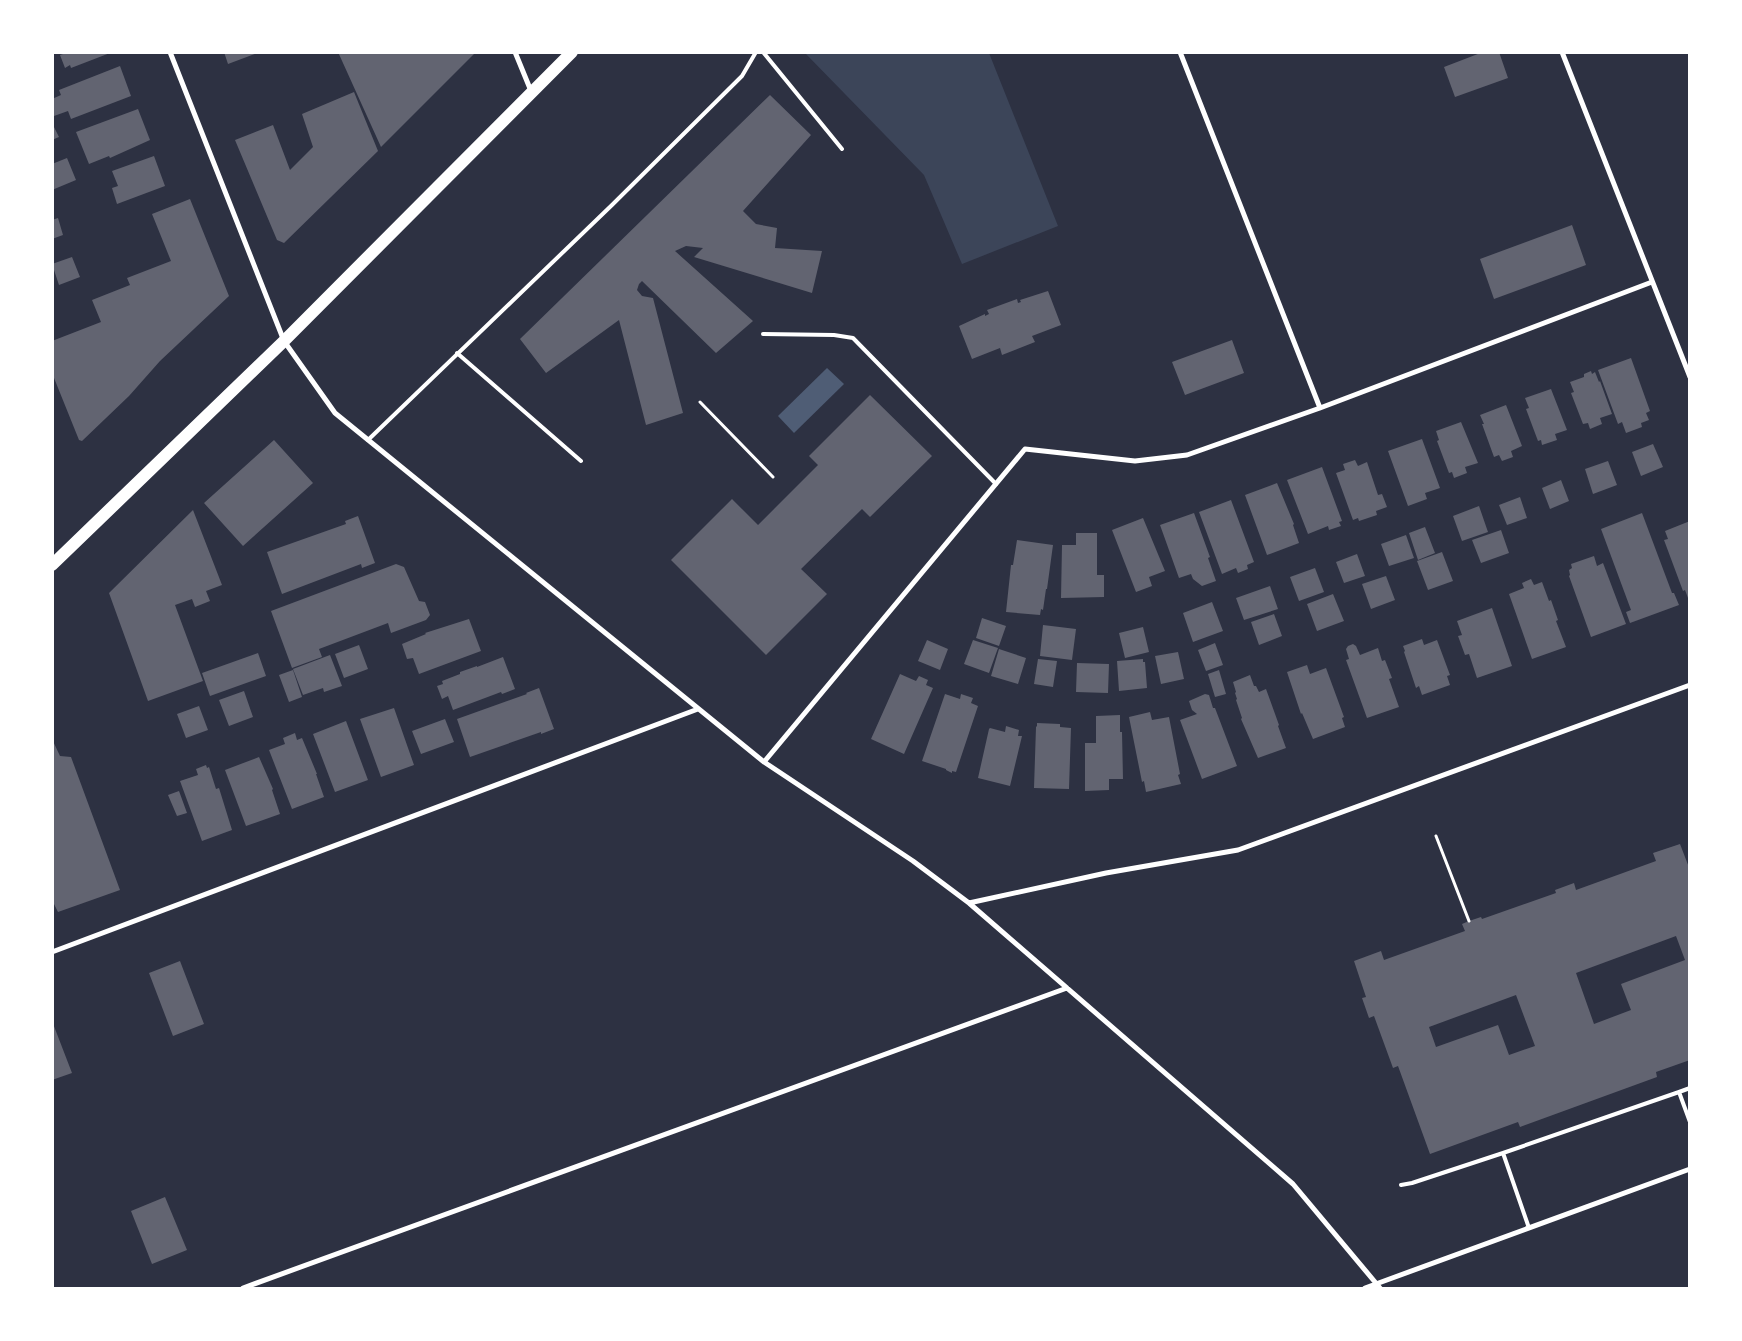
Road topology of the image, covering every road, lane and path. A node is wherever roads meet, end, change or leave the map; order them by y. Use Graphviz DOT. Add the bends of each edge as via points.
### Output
graph roads {
  1 [pos="170,52"];
  2 [pos="515,52"];
  3 [pos="572,52"];
  4 [pos="756,52"];
  5 [pos="763,52"];
  6 [pos="1180,52"];
  7 [pos="1562,52"];
  8 [pos="531,92"];
  9 [pos="842,149"];
  10 [pos="1652,282"];
  11 [pos="763,334"];
  12 [pos="284,341"];
  13 [pos="457,353"];
  14 [pos="1689,373"];
  15 [pos="700,402"];
  16 [pos="1320,408"];
  17 [pos="368,440"];
  18 [pos="581,461"];
  19 [pos="773,477"];
  20 [pos="996,484"];
  21 [pos="52,565"];
  22 [pos="1690,684"];
  23 [pos="698,710"];
  24 [pos="764,762"];
  25 [pos="1436,836"];
  26 [pos="969,903"];
  27 [pos="1469,921"];
  28 [pos="52,952"];
  29 [pos="1068,988"];
  30 [pos="1690,1088"];
  31 [pos="1679,1092"];
  32 [pos="1690,1122"];
  33 [pos="1503,1153"];
  34 [pos="1690,1169"];
  35 [pos="1401,1185"];
  36 [pos="1529,1228"];
  37 [pos="1379,1286"];
  38 [pos="244,1288"];
  39 [pos="1365,1288"];
  1 -- 12 [label="street"];
  2 -- 8 [label="street"];
  3 -- 8 [label="main road"];
  4 -- 13 [label="lane" via="742,76"];
  5 -- 9 [label="lane"];
  6 -- 16 [label="street"];
  7 -- 10 [label="street"];
  8 -- 12 [label="main road"];
  10 -- 14 [label="street"];
  10 -- 16 [label="street"];
  11 -- 20 [label="lane" via="853,338"];
  12 -- 17 [label="street" via="335,413"];
  12 -- 21 [label="main road"];
  13 -- 17 [label="lane"];
  13 -- 18 [label="lane"];
  15 -- 19 [label="path"];
  16 -- 20 [label="street" via="1187,455 1135,461 1025,449"];
  17 -- 23 [label="street"];
  20 -- 24 [label="street"];
  22 -- 26 [label="street" via="1238,850 1106,873"];
  23 -- 24 [label="street"];
  23 -- 28 [label="street"];
  24 -- 26 [label="street" via="913,861"];
  25 -- 27 [label="path"];
  26 -- 29 [label="street"];
  29 -- 37 [label="street" via="1293,1184"];
  29 -- 38 [label="street"];
  30 -- 31 [label="lane"];
  31 -- 32 [label="lane"];
  31 -- 33 [label="lane"];
  33 -- 35 [label="lane"];
  33 -- 36 [label="lane"];
  34 -- 36 [label="street"];
  36 -- 37 [label="street"];
  37 -- 39 [label="street"];
}
